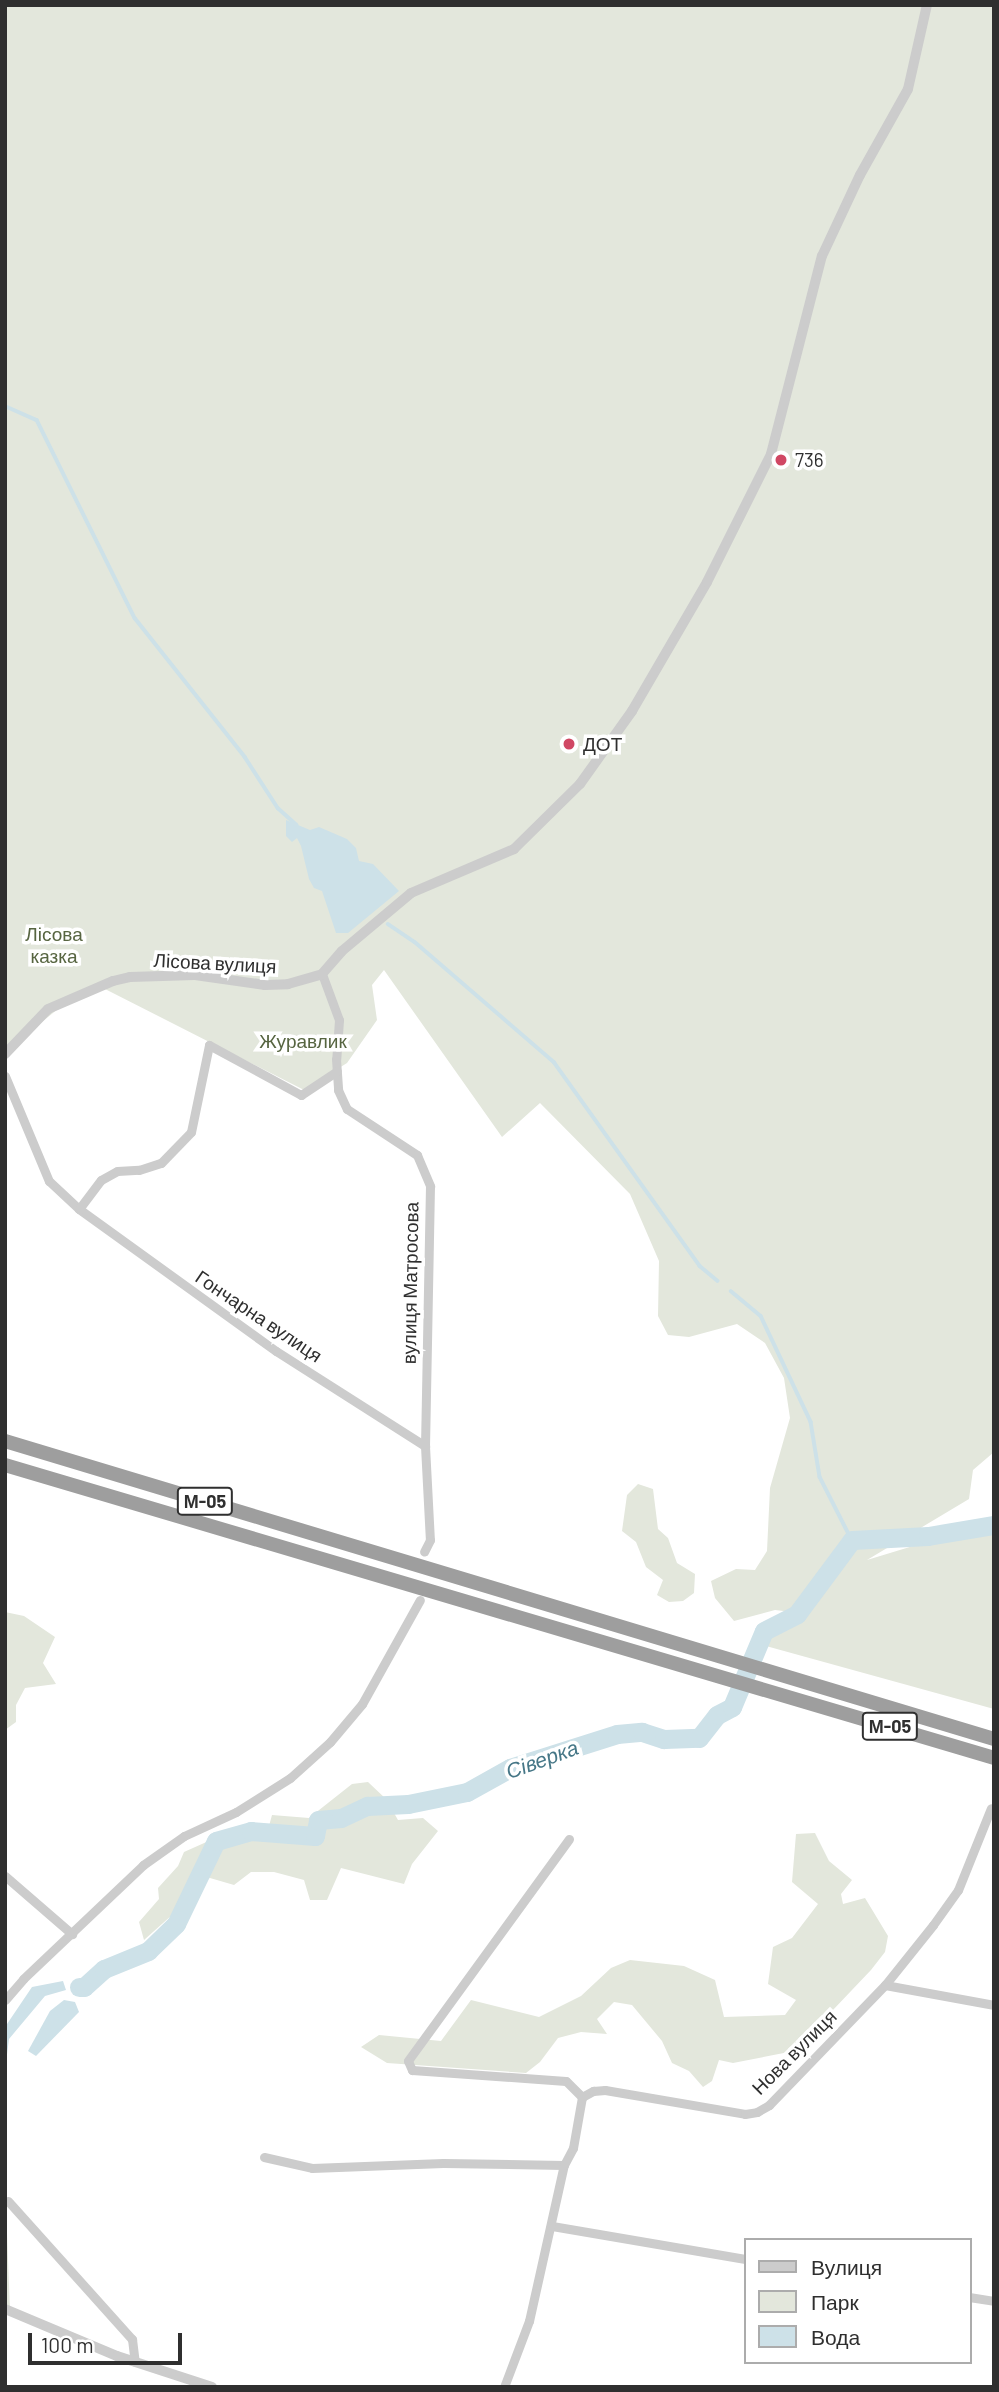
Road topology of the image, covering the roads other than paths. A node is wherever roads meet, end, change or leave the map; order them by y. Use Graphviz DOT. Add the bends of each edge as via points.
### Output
graph roads {
  1 [pos="927,5"];
  2 [pos="322,974"];
  3 [pos="5,1054"];
  4 [pos="337,1071"];
  5 [pos="5,1076"];
  6 [pos="79,1209"];
  7 [pos="5,1441"];
  8 [pos="425,1446"];
  9 [pos="5,1465"];
  10 [pos="424,1552"];
  11 [pos="420,1600"];
  12 [pos="994,1739"];
  13 [pos="994,1758"];
  14 [pos="991,1808"];
  15 [pos="569,1839"];
  16 [pos="5,1876"];
  17 [pos="72,1934"];
  18 [pos="885,1985"];
  19 [pos="5,2000"];
  20 [pos="994,2006"];
  21 [pos="582,2097"];
  22 [pos="264,2157"];
  23 [pos="564,2165"];
  24 [pos="8,2200"];
  25 [pos="552,2227"];
  26 [pos="744,2259"];
  27 [pos="971,2297"];
  28 [pos="994,2301"];
  29 [pos="5,2309"];
  30 [pos="135,2362"];
  31 [pos="190,2384"];
  32 [pos="212,2387"];
  33 [pos="504,2387"];
  1 -- 2 [label="street" via="908,89 822,256 771,454 707,582 632,711 580,784 514,849 411,893 342,951"];
  2 -- 3 [label="street, Лісова вулиця" via="265,985 195,975 113,981 48,1009"];
  2 -- 4 [label="street, вулиця Матросова" via="340,1020"];
  4 -- 6 [label="street" via="301,1096 209,1045 191,1132 161,1163 117,1171 101,1180"];
  4 -- 8 [label="street, вулиця Матросова" via="338,1090 347,1108 416,1155 430,1186"];
  5 -- 6 [label="street, Гончарна вулиця" via="49,1181"];
  6 -- 8 [label="street, Гончарна вулиця" via="276,1351"];
  7 -- 12 [label="highway, М-05"];
  8 -- 10 [label="street, вулиця Матросова" via="430,1540"];
  9 -- 13 [label="highway, М-05"];
  11 -- 17 [label="street" via="362,1704 330,1742 290,1778 236,1812 184,1836 143,1865"];
  14 -- 18 [label="street, Нова вулиця" via="958,1890"];
  15 -- 21 [label="street" via="408,2061 412,2070 566,2081"];
  16 -- 17 [label="street"];
  17 -- 19 [label="street"];
  18 -- 20 [label="street"];
  18 -- 21 [label="street, Нова вулиця" via="757,2112 745,2115 605,2090"];
  21 -- 23 [label="street" via="573,2148"];
  22 -- 23 [label="street" via="312,2168"];
  23 -- 25 [label="street"];
  24 -- 30 [label="street" via="132,2339"];
  25 -- 26 [label="street"];
  25 -- 33 [label="street" via="529,2321"];
  27 -- 28 [label="street"];
  29 -- 30 [label="street"];
  30 -- 31 [label="street"];
  31 -- 32 [label="street"];
}
